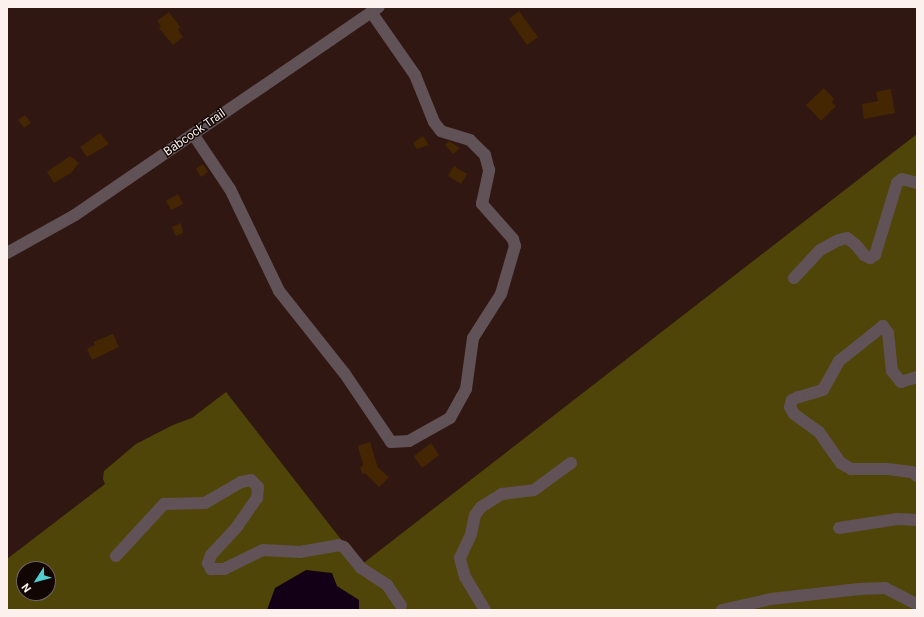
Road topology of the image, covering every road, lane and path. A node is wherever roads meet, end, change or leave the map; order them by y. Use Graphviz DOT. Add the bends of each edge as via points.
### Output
graph roads {
  1 [pos="375,9"];
  2 [pos="194,134"];
  3 [pos="917,183"];
  4 [pos="7,253"];
  5 [pos="794,278"];
  6 [pos="917,377"];
  7 [pos="571,463"];
  8 [pos="917,476"];
  9 [pos="917,520"];
  10 [pos="839,528"];
  11 [pos="116,556"];
  12 [pos="917,604"];
  13 [pos="400,606"];
  14 [pos="485,610"];
  15 [pos="722,610"];
  1 -- 2 [label="street, Babcock Trail"];
  1 -- 2 [label="street" via="414,75 434,122 441,131 470,140 485,155 489,170 482,204 513,239 515,246 501,294 473,338 466,389 450,418 409,441 391,442 345,374 279,291 230,189"];
  2 -- 4 [label="street, Babcock Trail" via="75,215"];
  3 -- 5 [label="street" via="902,179 897,183 875,255 870,258 864,255 856,244 847,238 839,240 820,250"];
  6 -- 8 [label="street" via="902,382 892,371 888,333 883,326 839,361 823,390 792,400 790,408 794,414 819,432 841,462 851,469 887,469 912,472"];
  7 -- 14 [label="street" via="534,490 502,494 481,507 475,515 471,534 460,558 465,577"];
  9 -- 10 [label="street" via="897,519"];
  11 -- 13 [label="street" via="164,504 200,504 241,482 251,480 258,487 257,498 237,527 211,556 208,563 211,570 224,569 263,550 300,552 338,545 344,547 361,568 387,585"];
  12 -- 15 [label="street" via="885,588 771,599"];
}
